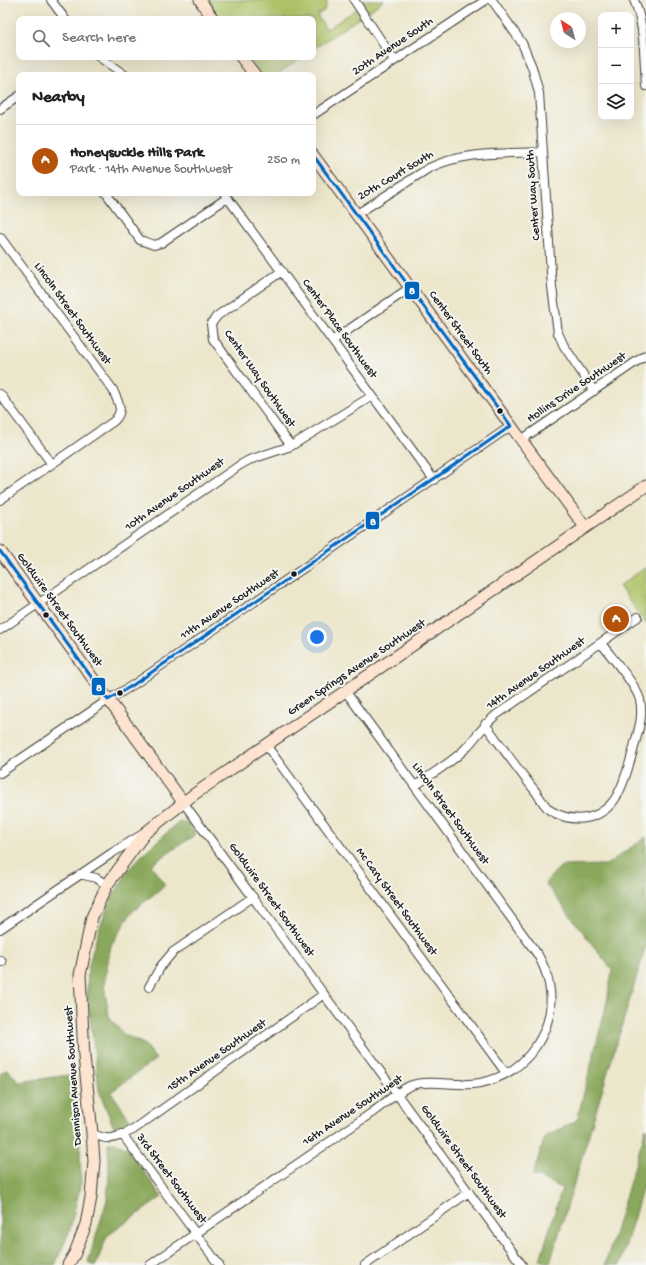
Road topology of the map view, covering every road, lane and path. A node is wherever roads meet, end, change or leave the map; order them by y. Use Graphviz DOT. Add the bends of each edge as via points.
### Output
graph roads {
  1 [pos="51,0"];
  2 [pos="200,0"];
  3 [pos="354,0"];
  4 [pos="486,0"];
  5 [pos="492,0"];
  6 [pos="634,0"];
  7 [pos="63,16"];
  8 [pos="212,16"];
  9 [pos="103,60"];
  10 [pos="243,60"];
  11 [pos="394,60"];
  12 [pos="121,72"];
  13 [pos="253,72"];
  14 [pos="646,86"];
  15 [pos="16,98"];
  16 [pos="0,109"];
  17 [pos="316,113"];
  18 [pos="543,152"];
  19 [pos="316,159"];
  20 [pos="108,196"];
  21 [pos="225,196"];
  22 [pos="227,196"];
  23 [pos="357,214"];
  24 [pos="0,237"];
  25 [pos="282,271"];
  26 [pos="411,287"];
  27 [pos="332,341"];
  28 [pos="646,355"];
  29 [pos="594,391"];
  30 [pos="0,394"];
  31 [pos="372,396"];
  32 [pos="511,426"];
  33 [pos="521,440"];
  34 [pos="291,446"];
  35 [pos="52,464"];
  36 [pos="434,480"];
  37 [pos="646,486"];
  38 [pos="0,500"];
  39 [pos="585,527"];
  40 [pos="0,551"];
  41 [pos="38,604"];
  42 [pos="638,617"];
  43 [pos="0,630"];
  44 [pos="601,643"];
  45 [pos="346,692"];
  46 [pos="108,700"];
  47 [pos="485,724"];
  48 [pos="266,745"];
  49 [pos="0,773"];
  50 [pos="415,786"];
  51 [pos="183,802"];
  52 [pos="145,833"];
  53 [pos="80,874"];
  54 [pos="107,885"];
  55 [pos="253,897"];
  56 [pos="0,929"];
  57 [pos="535,950"];
  58 [pos="149,987"];
  59 [pos="324,994"];
  60 [pos="506,1074"];
  61 [pos="397,1094"];
  62 [pos="92,1133"];
  63 [pos="122,1134"];
  64 [pos="469,1192"];
  65 [pos="196,1234"];
  66 [pos="68,1265"];
  67 [pos="150,1265"];
  68 [pos="219,1265"];
  69 [pos="365,1265"];
  70 [pos="522,1265"];
  1 -- 7 [label="street"];
  2 -- 8 [label="main road"];
  3 -- 11 [label="street"];
  4 -- 11 [label="street, 20th Avenue South"];
  5 -- 18 [label="street, Center Way South" via="522,43 532,67 539,93"];
  6 -- 14 [label="street" via="639,12 643,40"];
  9 -- 12 [label="street"];
  10 -- 13 [label="main road"];
  11 -- 17 [label="street, 20th Avenue South"];
  15 -- 16 [label="street"];
  18 -- 23 [label="street, 20th Court South" via="475,155 444,161"];
  18 -- 29 [label="street, Center Way South" via="552,287 558,333"];
  19 -- 23 [label="main road, Center Street South"];
  20 -- 21 [label="street" via="140,240 154,245"];
  22 -- 25 [label="street, Center Place Southwest"];
  23 -- 26 [label="main road, Center Street South"];
  24 -- 35 [label="street, Lincoln Street Southwest" via="113,390 120,407 119,416 114,421"];
  25 -- 27 [label="street, Center Place Southwest"];
  25 -- 34 [label="street, Center Way Southwest" via="217,316 211,324 213,339"];
  26 -- 27 [label="street"];
  26 -- 32 [label="main road, Center Street South"];
  27 -- 31 [label="street, Center Place Southwest"];
  28 -- 29 [label="street, Hollins Drive Southwest"];
  29 -- 33 [label="street, Hollins Drive Southwest"];
  30 -- 35 [label="street"];
  31 -- 34 [label="street, 10th Avenue Southwest"];
  31 -- 36 [label="street, Center Place Southwest"];
  32 -- 33 [label="main road, Center Street South"];
  32 -- 36 [label="street, 11th Avenue Southwest"];
  33 -- 39 [label="main road, Center Street South"];
  34 -- 41 [label="street, 10th Avenue Southwest" via="240,465"];
  35 -- 38 [label="street"];
  36 -- 46 [label="street, 11th Avenue Southwest"];
  37 -- 39 [label="main road, Green Springs Avenue Southwest"];
  39 -- 45 [label="main road, Green Springs Avenue Southwest"];
  40 -- 41 [label="main road, Goldwire Street Southwest"];
  41 -- 43 [label="street, 10th Avenue Southwest"];
  41 -- 46 [label="main road, Goldwire Street Southwest"];
  42 -- 44 [label="street, 14th Avenue Southwest"];
  44 -- 47 [label="street, 14th Avenue Southwest"];
  44 -- 47 [label="street" via="635,688 642,714 622,787 616,800 605,810 591,817 578,819 563,817 551,810"];
  45 -- 48 [label="main road, Green Springs Avenue Southwest"];
  45 -- 50 [label="street, Lincoln Street Southwest"];
  46 -- 49 [label="street, 11th Avenue Southwest"];
  46 -- 51 [label="main road, Goldwire Street Southwest"];
  47 -- 50 [label="street, 14th Avenue Southwest" via="456,757"];
  48 -- 51 [label="main road, Green Springs Avenue Southwest"];
  48 -- 60 [label="street, Mc Cary Street Southwest"];
  50 -- 57 [label="street, Lincoln Street Southwest"];
  51 -- 52 [label="main road, Green Springs Avenue Southwest"];
  51 -- 55 [label="street, Goldwire Street Southwest"];
  52 -- 53 [label="street, Green Springs Avenue Southwest"];
  52 -- 54 [label="main road, Green Springs Avenue Southwest"];
  53 -- 54 [label="street" via="96,878"];
  53 -- 56 [label="street, Green Springs Avenue Southwest"];
  54 -- 62 [label="main road, Dennison Avenue Southwest" via="92,917 80,975 84,1056"];
  55 -- 58 [label="street" via="173,952"];
  55 -- 59 [label="street, Goldwire Street Southwest"];
  57 -- 60 [label="street, 16th Avenue Southwest" via="549,983 547,1023 537,1045 528,1057"];
  59 -- 61 [label="street, Goldwire Street Southwest"];
  59 -- 63 [label="street, 15th Avenue Southwest" via="152,1117"];
  60 -- 61 [label="street, 16th Avenue Southwest" via="478,1083 416,1084"];
  61 -- 64 [label="street, Goldwire Street Southwest"];
  61 -- 65 [label="street, 16th Avenue Southwest"];
  62 -- 63 [label="street, 3rd Street Southwest" via="111,1139"];
  62 -- 66 [label="main road, Dennison Avenue Southwest" via="94,1161 90,1204 86,1224"];
  63 -- 65 [label="street, 3rd Street Southwest"];
  64 -- 69 [label="street"];
  64 -- 70 [label="street, Goldwire Street Southwest"];
  65 -- 67 [label="street, 16th Avenue Southwest"];
  65 -- 68 [label="street, 3rd Street Southwest"];
}
